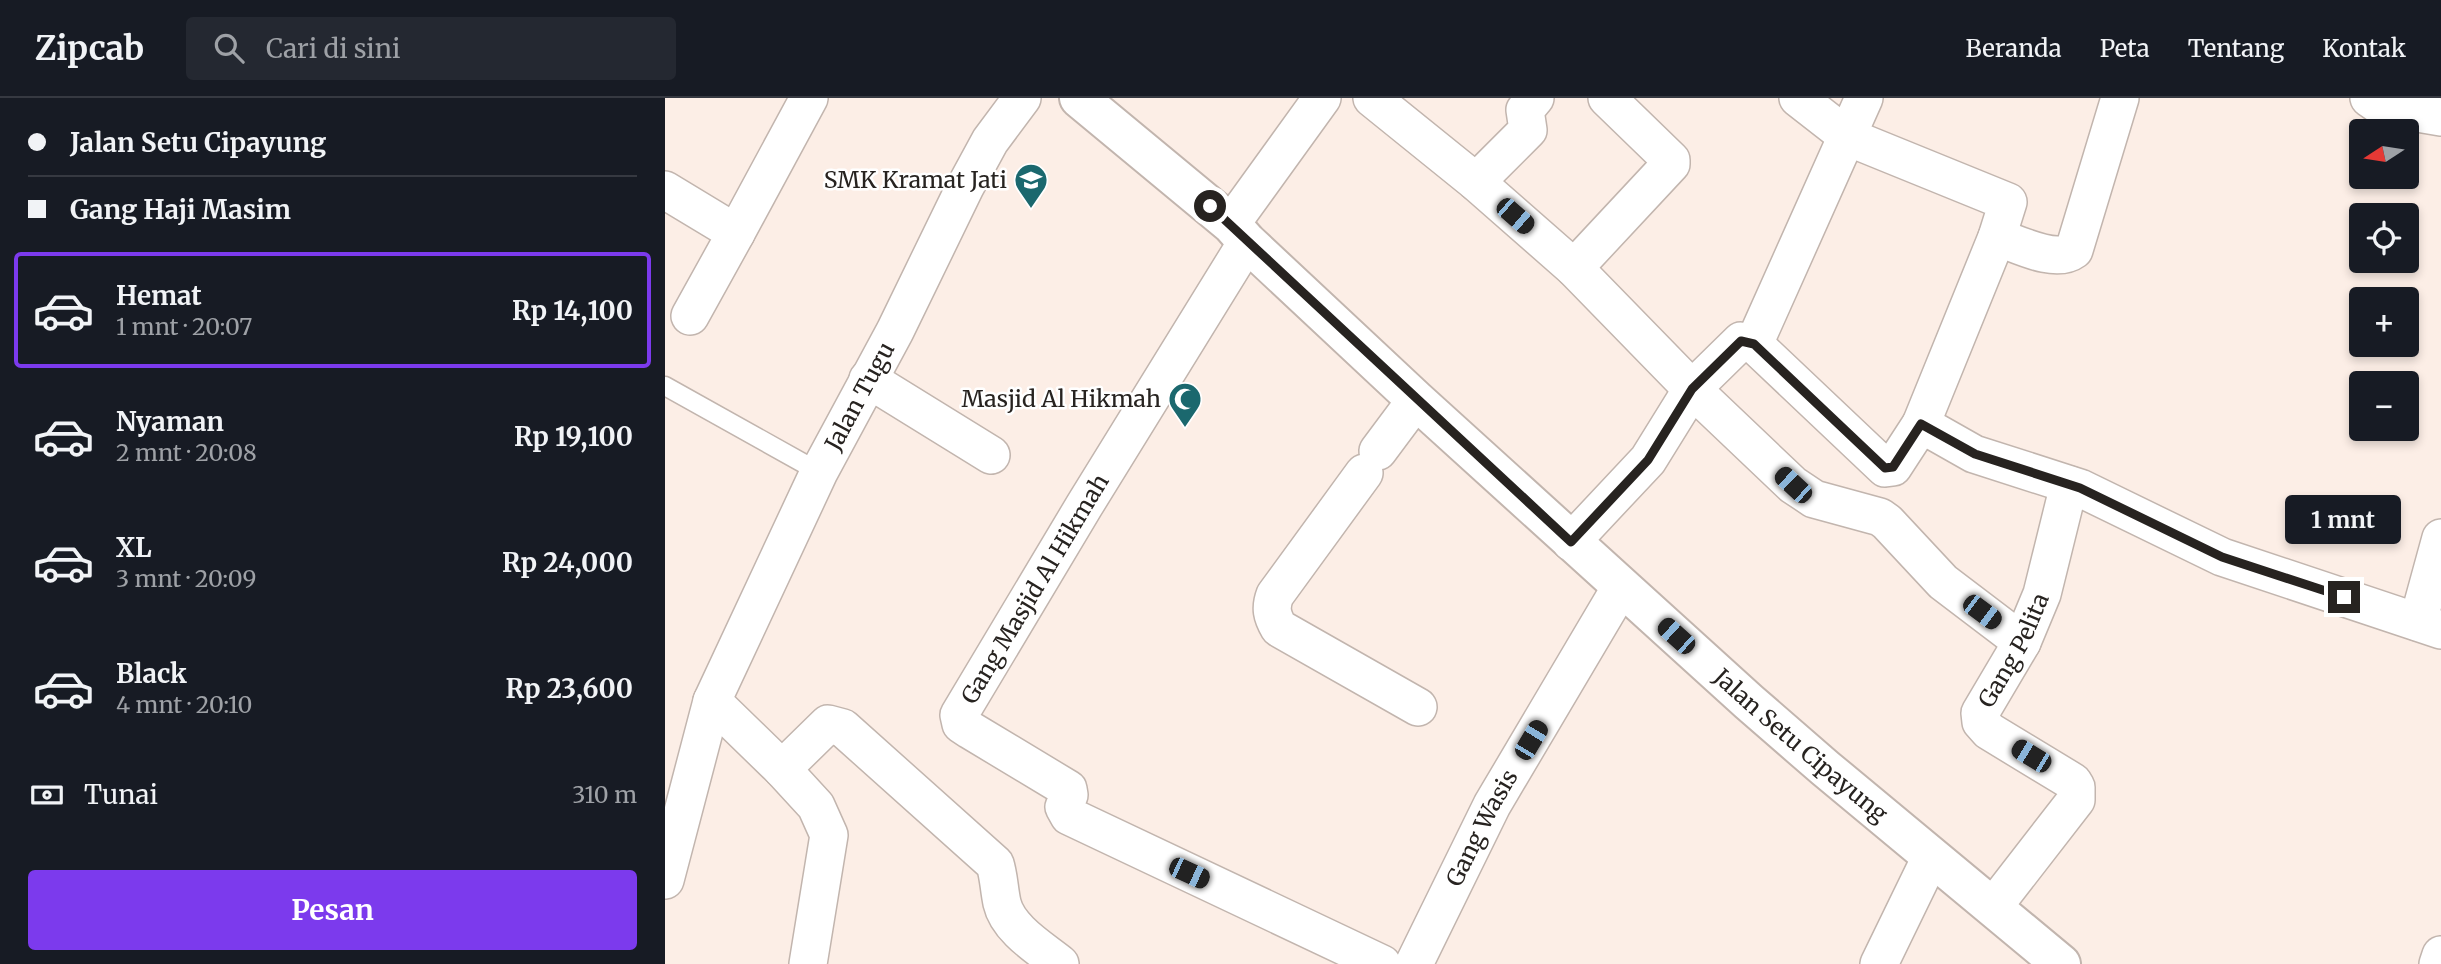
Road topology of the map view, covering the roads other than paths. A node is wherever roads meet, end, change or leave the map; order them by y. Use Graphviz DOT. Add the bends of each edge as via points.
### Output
graph roads {
  1 [pos="809,98"];
  2 [pos="1022,98"];
  3 [pos="1079,98"];
  4 [pos="1322,98"];
  5 [pos="1373,98"];
  6 [pos="1535,98"];
  7 [pos="1607,98"];
  8 [pos="1798,98"];
  9 [pos="1864,98"];
  10 [pos="2120,98"];
  11 [pos="2369,98"];
  12 [pos="2441,117"];
  13 [pos="1848,136"];
  14 [pos="1476,182"];
  15 [pos="665,190"];
  16 [pos="736,233"];
  17 [pos="1239,233"];
  18 [pos="1997,237"];
  19 [pos="1574,268"];
  20 [pos="690,316"];
  21 [pos="1754,344"];
  22 [pos="868,379"];
  23 [pos="665,386"];
  24 [pos="1692,389"];
  25 [pos="1416,400"];
  26 [pos="1916,432"];
  27 [pos="991,455"];
  28 [pos="819,472"];
  29 [pos="2069,485"];
  30 [pos="2441,538"];
  31 [pos="1571,542"];
  32 [pos="1621,587"];
  33 [pos="2429,626"];
  34 [pos="2022,642"];
  35 [pos="712,701"];
  36 [pos="1417,707"];
  37 [pos="782,769"];
  38 [pos="1931,857"];
  39 [pos="665,880"];
  40 [pos="1993,907"];
  41 [pos="2441,956"];
  42 [pos="2050,961"];
  43 [pos="808,964"];
  44 [pos="1060,964"];
  45 [pos="1383,964"];
  46 [pos="1415,964"];
  47 [pos="1879,964"];
  48 [pos="2438,964"];
  1 -- 16 [label="street"];
  2 -- 22 [label="street, Jalan Tugu" via="984,153"];
  3 -- 17 [label="street, Jalan Setu Cipayung"];
  4 -- 17 [label="street"];
  5 -- 14 [label="street"];
  6 -- 14 [label="street" via="1525,110 1528,130"];
  7 -- 19 [label="street" via="1671,164"];
  8 -- 13 [label="street"];
  9 -- 13 [label="street"];
  10 -- 18 [label="street" via="2074,250 2055,256"];
  11 -- 12 [label="street" via="2382,107"];
  13 -- 18 [label="street" via="2008,202"];
  13 -- 21 [label="street"];
  14 -- 19 [label="street"];
  15 -- 16 [label="street"];
  16 -- 20 [label="street"];
  17 -- 25 [label="street, Jalan Setu Cipayung"];
  17 -- 45 [label="street, Gang Masjid Al Hikmah" via="959,715 961,724 1067,789 1064,807 1069,816"];
  18 -- 26 [label="street"];
  19 -- 24 [label="street"];
  21 -- 24 [label="street" via="1741,341"];
  21 -- 26 [label="street" via="1885,468 1893,467"];
  22 -- 27 [label="street"];
  22 -- 28 [label="street, Jalan Tugu"];
  23 -- 28 [label="lane"];
  24 -- 31 [label="street" via="1648,460"];
  24 -- 34 [label="street" via="1803,492 1887,522 1943,582"];
  25 -- 31 [label="street, Jalan Setu Cipayung"];
  25 -- 36 [label="street" via="1275,595 1272,617 1279,628"];
  26 -- 29 [label="street"];
  28 -- 35 [label="street, Jalan Tugu"];
  29 -- 33 [label="street" via="2222,557"];
  29 -- 34 [label="street, Gang Pelita" via="2042,594"];
  30 -- 33 [label="street"];
  31 -- 32 [label="street, Jalan Setu Cipayung"];
  32 -- 38 [label="street, Jalan Setu Cipayung"];
  32 -- 46 [label="street, Gang Wasis" via="1492,805"];
  34 -- 40 [label="street, Gang Pelita" via="1982,706 1982,722 1989,731 2073,782 2077,794"];
  35 -- 37 [label="street"];
  35 -- 39 [label="street, Jalan Tugu"];
  37 -- 43 [label="street" via="816,806 829,835"];
  37 -- 44 [label="street" via="828,724 843,728 995,864 1007,917"];
  38 -- 40 [label="street, Jalan Setu Cipayung"];
  38 -- 47 [label="street"];
  40 -- 42 [label="street, Jalan Setu Cipayung"];
  41 -- 48 [label="street"];
}
